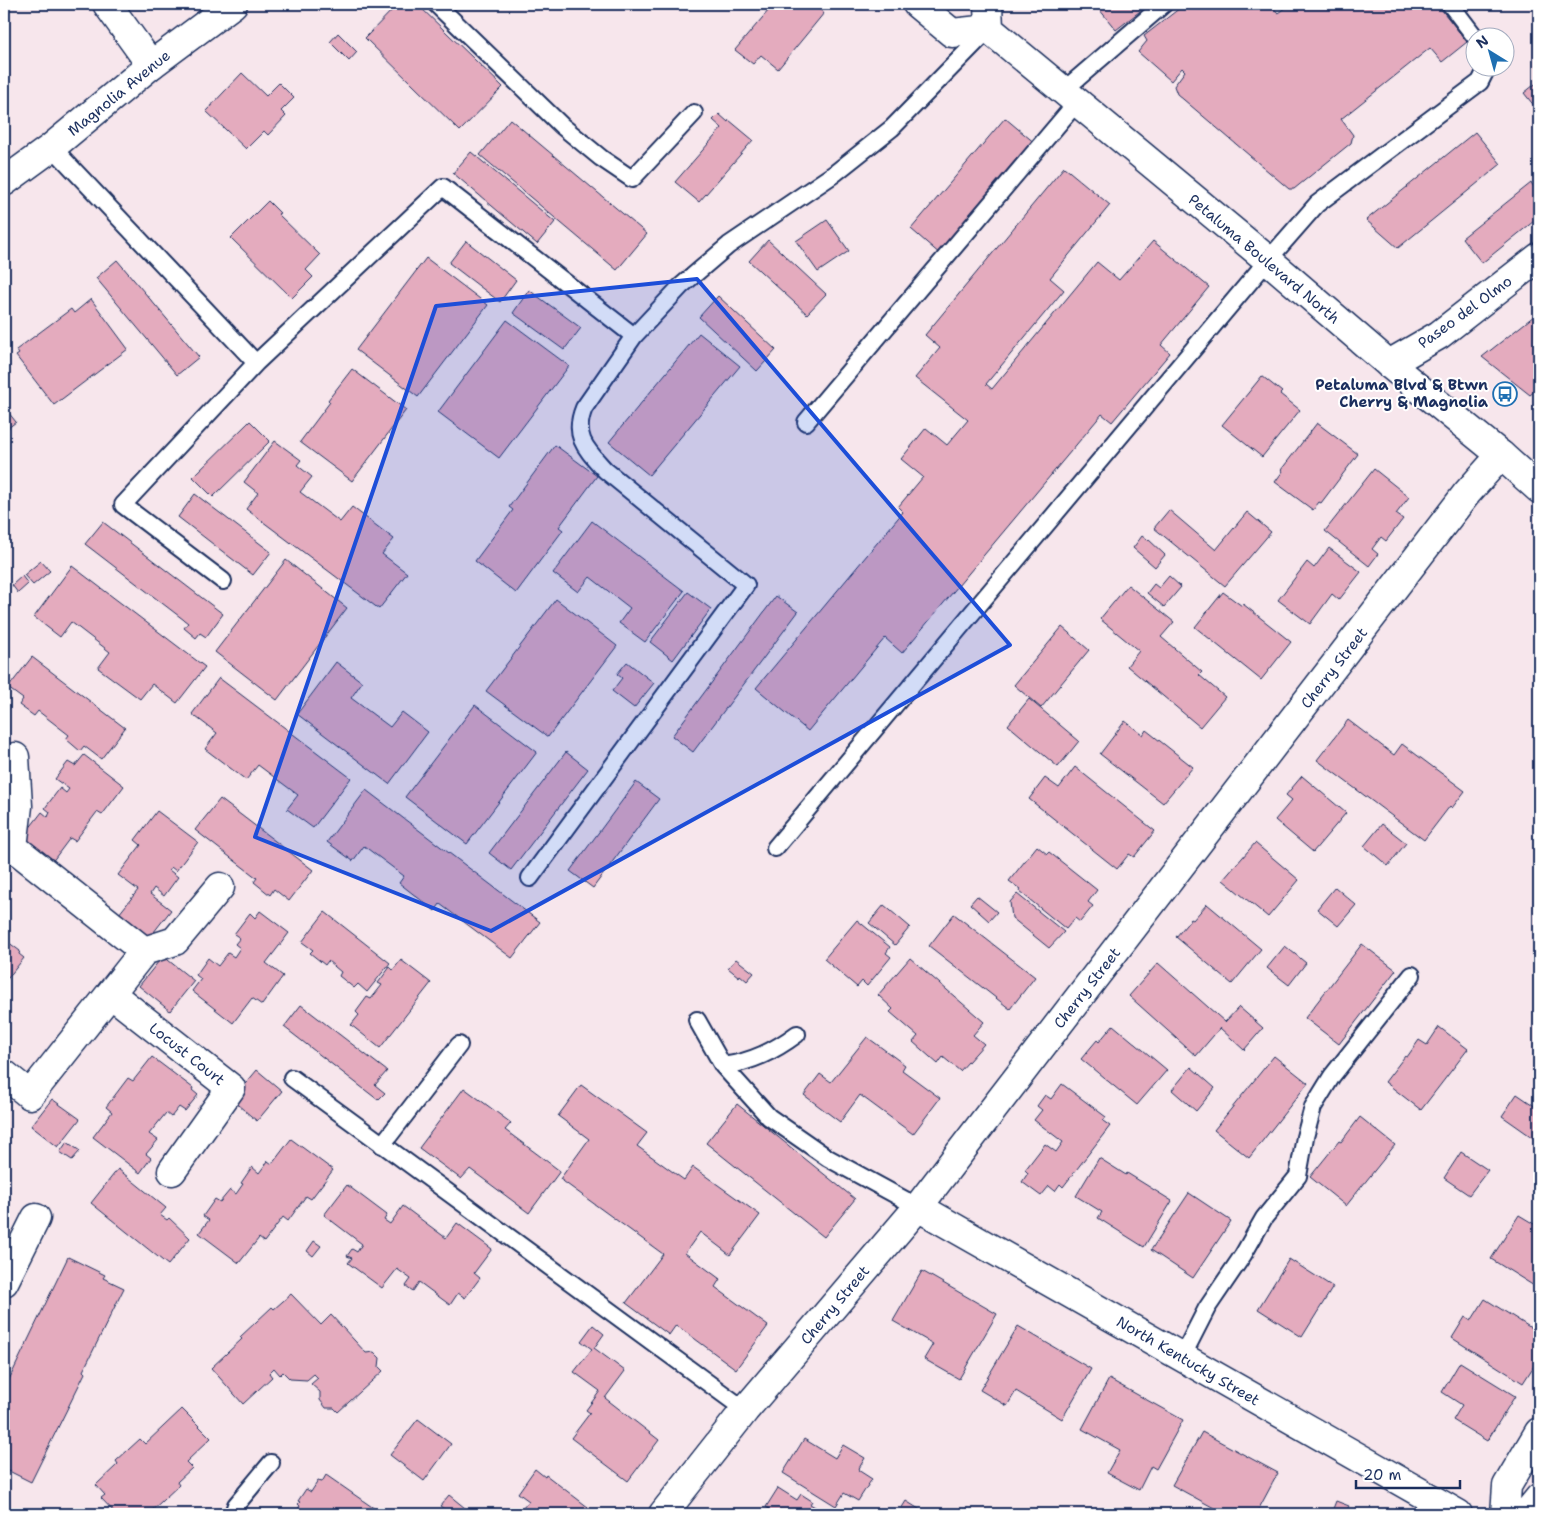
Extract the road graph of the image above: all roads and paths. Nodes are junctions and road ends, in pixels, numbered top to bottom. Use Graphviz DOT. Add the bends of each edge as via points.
graph roads {
  1 [pos="107,4"];
  2 [pos="233,4"];
  3 [pos="436,4"];
  4 [pos="917,4"];
  5 [pos="1164,4"];
  6 [pos="1450,4"];
  7 [pos="989,16"];
  8 [pos="1468,28"];
  9 [pos="151,66"];
  10 [pos="1482,78"];
  11 [pos="1070,96"];
  12 [pos="694,113"];
  13 [pos="52,147"];
  14 [pos="4,182"];
  15 [pos="1539,257"];
  16 [pos="1268,260"];
  17 [pos="634,336"];
  18 [pos="256,363"];
  19 [pos="1389,364"];
  20 [pos="806,422"];
  21 [pos="1501,455"];
  22 [pos="1539,489"];
  23 [pos="223,581"];
  24 [pos="15,757"];
  25 [pos="775,848"];
  26 [pos="8,853"];
  27 [pos="530,878"];
  28 [pos="220,887"];
  29 [pos="144,951"];
  30 [pos="1412,975"];
  31 [pos="111,994"];
  32 [pos="697,1020"];
  33 [pos="797,1034"];
  34 [pos="459,1044"];
  35 [pos="723,1066"];
  36 [pos="4,1074"];
  37 [pos="292,1078"];
  38 [pos="382,1145"];
  39 [pos="172,1171"];
  40 [pos="918,1207"];
  41 [pos="36,1218"];
  42 [pos="4,1282"];
  43 [pos="1182,1357"];
  44 [pos="745,1410"];
  45 [pos="1539,1432"];
  46 [pos="271,1463"];
  47 [pos="1539,1498"];
  48 [pos="233,1514"];
  49 [pos="663,1514"];
  50 [pos="1458,1514"];
  51 [pos="1504,1514"];
  52 [pos="1526,1514"];
  1 -- 9 [label="street"];
  2 -- 9 [label="street, Magnolia Avenue"];
  3 -- 12 [label="lane" via="562,126 632,180"];
  4 -- 7 [label="street" via="952,33"];
  5 -- 11 [label="lane"];
  6 -- 8 [label="lane"];
  7 -- 11 [label="street, Petaluma Boulevard North"];
  7 -- 17 [label="lane" via="892,128 834,174 729,245 681,286"];
  9 -- 13 [label="street, Magnolia Avenue"];
  10 -- 16 [label="lane" via="1317,204"];
  11 -- 16 [label="street, Petaluma Boulevard North"];
  11 -- 20 [label="lane"];
  13 -- 14 [label="street, Magnolia Avenue"];
  13 -- 18 [label="lane"];
  15 -- 19 [label="street, Paseo del Olmo" via="1439,335"];
  16 -- 19 [label="street, Petaluma Boulevard North"];
  16 -- 25 [label="lane"];
  17 -- 18 [label="lane" via="443,187"];
  17 -- 27 [label="lane" via="584,408 578,422 586,449 605,470 746,585"];
  18 -- 23 [label="lane" via="123,505"];
  19 -- 21 [label="street, Petaluma Boulevard North"];
  21 -- 22 [label="street, Petaluma Boulevard North"];
  21 -- 40 [label="street, Cherry Street" via="1467,493"];
  24 -- 26 [label="street" via="18,806"];
  26 -- 29 [label="street"];
  28 -- 29 [label="street" via="175,941"];
  29 -- 31 [label="street"];
  30 -- 43 [label="lane" via="1332,1076 1313,1107 1298,1176 1264,1218 1207,1308"];
  31 -- 36 [label="street" via="30,1095"];
  31 -- 39 [label="street, Locust Court" via="231,1088"];
  32 -- 35 [label="lane"];
  33 -- 35 [label="lane" via="743,1063"];
  34 -- 38 [label="lane"];
  35 -- 40 [label="lane" via="769,1117 828,1158"];
  37 -- 38 [label="lane"];
  38 -- 44 [label="lane"];
  40 -- 43 [label="street, North Kentucky Street"];
  40 -- 44 [label="street, Cherry Street"];
  41 -- 42 [label="street"];
  43 -- 50 [label="street, North Kentucky Street"];
  44 -- 49 [label="street, Cherry Street"];
  45 -- 51 [label="street" via="1507,1486"];
  46 -- 48 [label="lane" via="236,1505"];
  47 -- 52 [label="street"];
}
